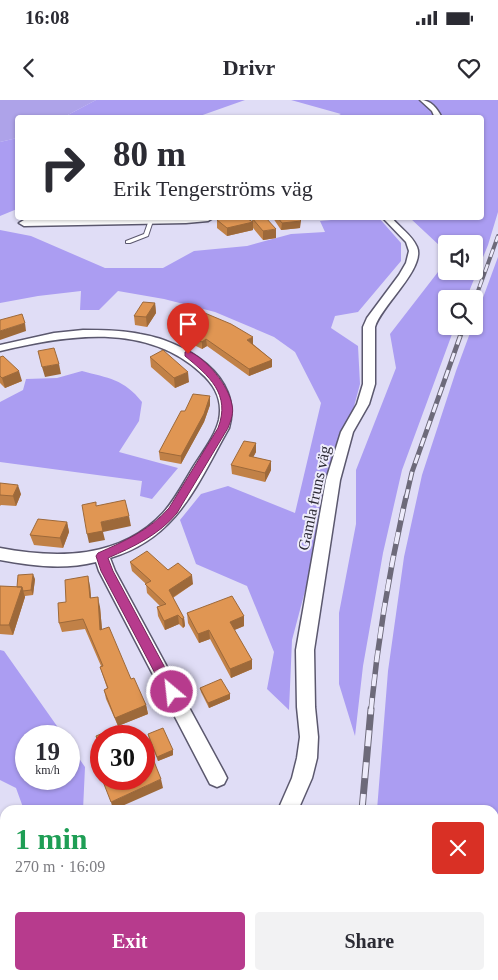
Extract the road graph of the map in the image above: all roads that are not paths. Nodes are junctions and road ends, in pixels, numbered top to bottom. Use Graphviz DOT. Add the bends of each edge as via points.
graph roads {
  1 [pos="423,100"];
  2 [pos="438,115"];
  3 [pos="170,220"];
  4 [pos="390,220"];
  5 [pos="151,221"];
  6 [pos="24,223"];
  7 [pos="128,242"];
  8 [pos="0,348"];
  9 [pos="0,554"];
  10 [pos="102,556"];
  11 [pos="218,778"];
  12 [pos="290,805"];
  1 -- 2 [label="street"];
  3 -- 5 [label="street"];
  4 -- 12 [label="street, Gamla fruns väg" via="406,236 414,251 404,276 372,318 369,327 369,384 363,404 347,432 333,480 305,650 309,737 302,778"];
  5 -- 6 [label="street"];
  5 -- 7 [label="lane" via="146,235"];
  8 -- 10 [label="street" via="71,334 107,333 139,337 188,354 208,371 223,391 228,406 223,428 173,511 152,530"];
  9 -- 10 [label="street" via="46,562"];
  10 -- 11 [label="street"];
}
